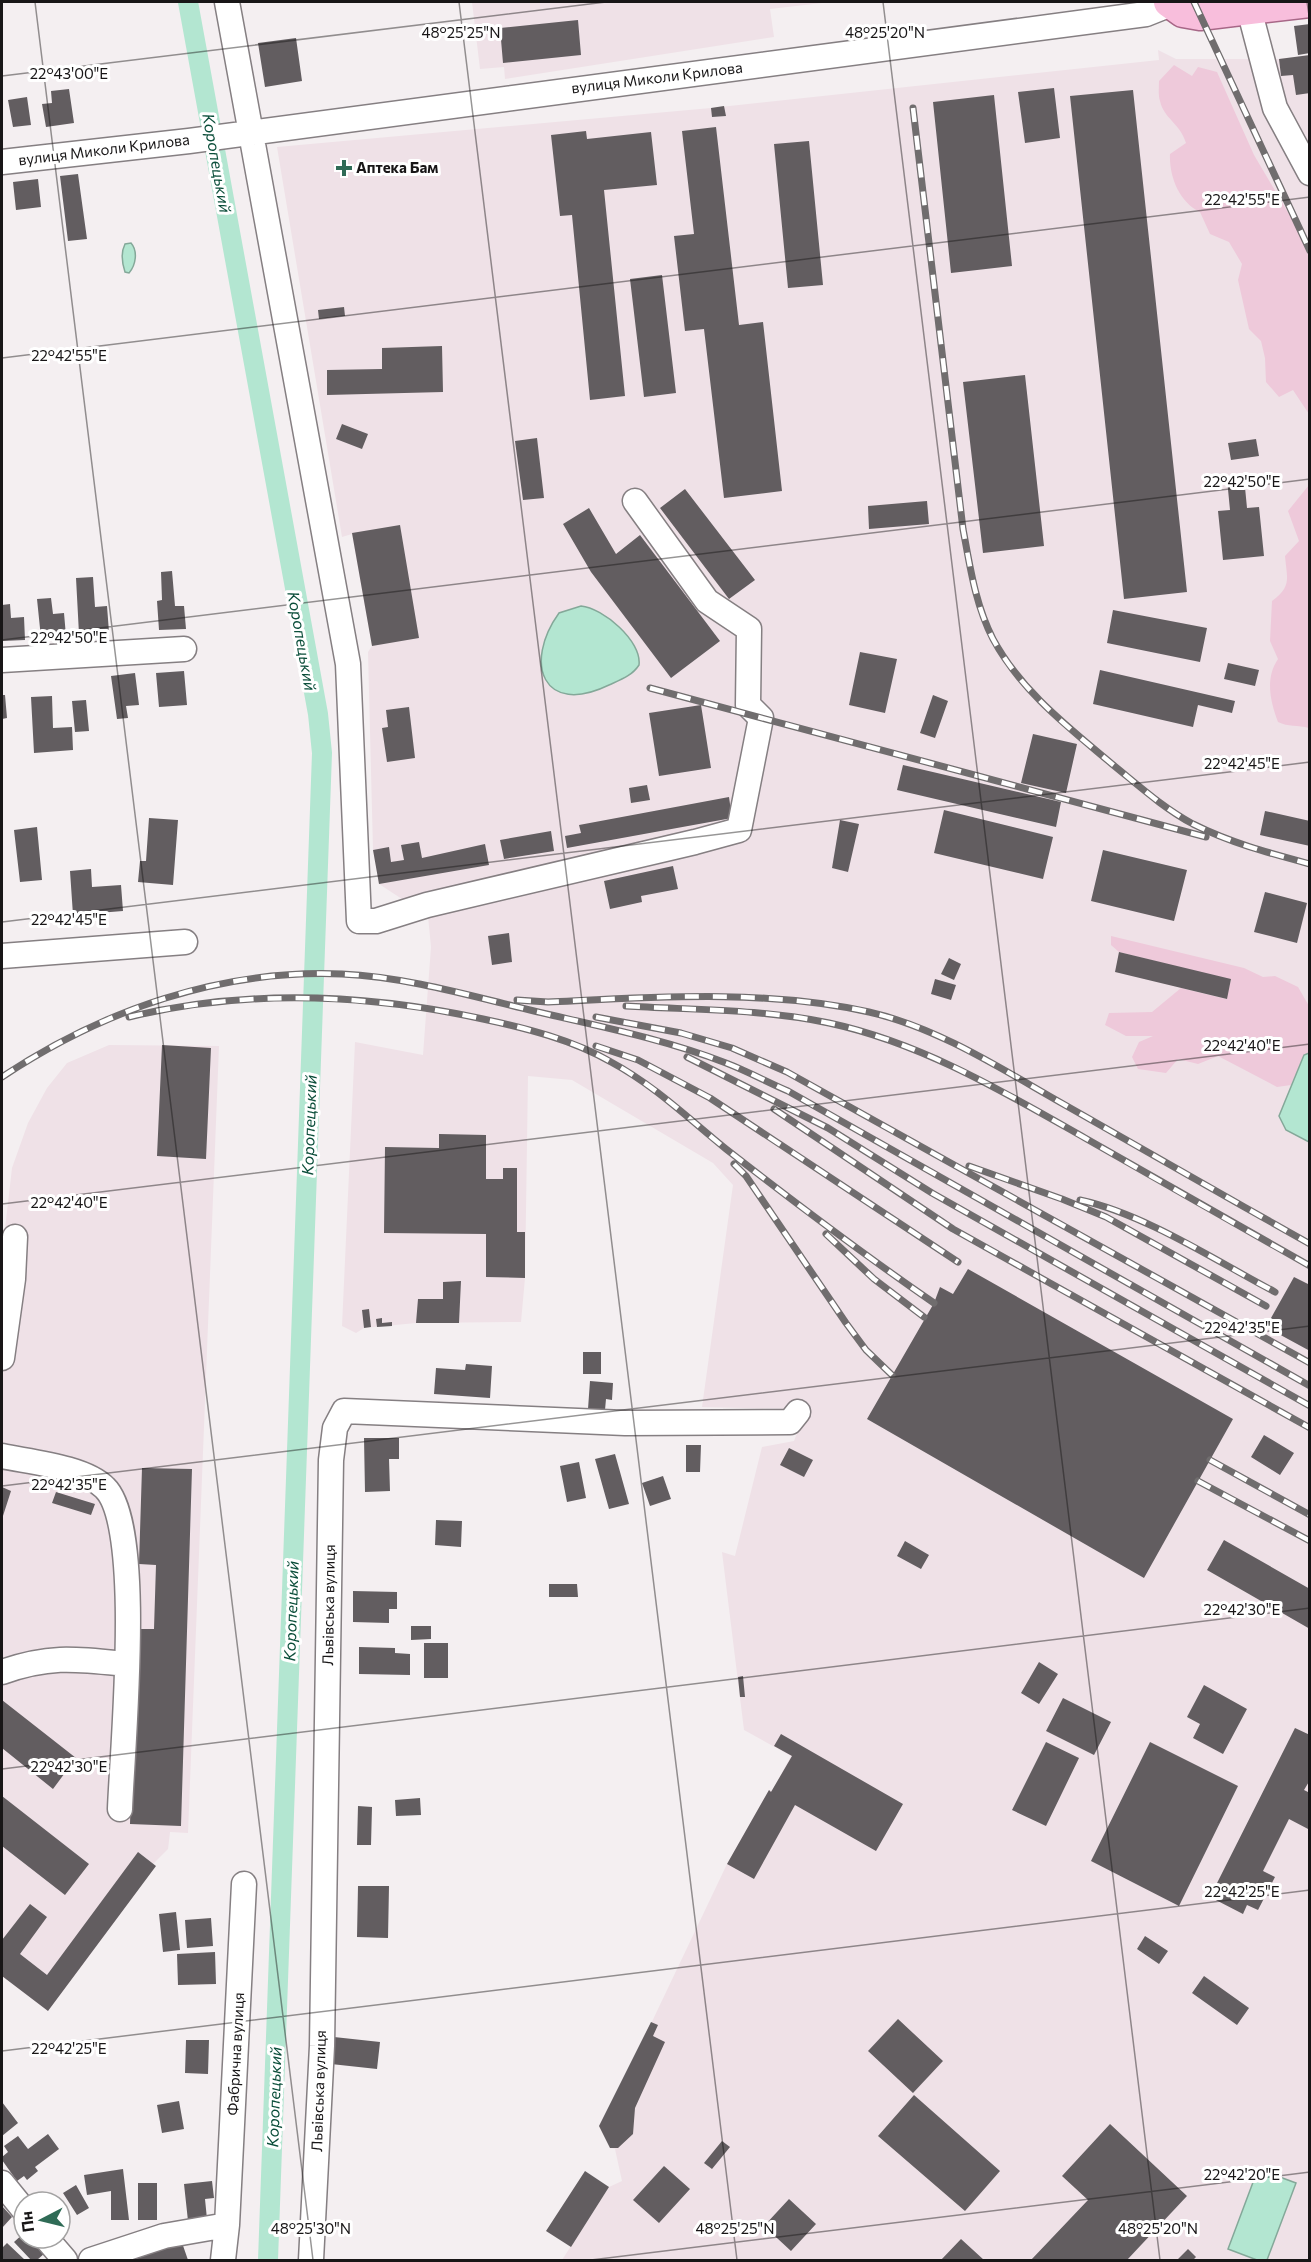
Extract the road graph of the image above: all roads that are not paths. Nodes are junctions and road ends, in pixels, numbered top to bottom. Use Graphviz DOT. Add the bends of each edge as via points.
graph roads {
  1 [pos="228,2"];
  2 [pos="1310,2"];
  3 [pos="1170,3"];
  4 [pos="1249,9"];
  5 [pos="242,133"];
  6 [pos="2,162"];
  7 [pos="1310,173"];
  8 [pos="635,501"];
  9 [pos="184,649"];
  10 [pos="2,660"];
  11 [pos="185,942"];
  12 [pos="2,956"];
  13 [pos="15,1237"];
  14 [pos="2,1358"];
  15 [pos="798,1412"];
  16 [pos="2,1456"];
  17 [pos="126,1664"];
  18 [pos="2,1672"];
  19 [pos="120,1809"];
  20 [pos="244,1884"];
  21 [pos="2,2183"];
  22 [pos="12,2195"];
  23 [pos="227,2225"];
  24 [pos="91,2260"];
  25 [pos="223,2260"];
  26 [pos="311,2260"];
  1 -- 5 [label="street"];
  2 -- 4 [label="main road, вулиця Миколи Крилова"];
  3 -- 4 [label="main road, вулиця Миколи Крилова" via="1183,12 1200,15"];
  3 -- 5 [label="street, вулиця Миколи Крилова" via="1146,14"];
  4 -- 7 [label="street" via="1275,108"];
  5 -- 6 [label="street, вулиця Миколи Крилова"];
  5 -- 8 [label="street" via="348,664 359,921 376,921 427,905 739,830 761,718 748,705 749,629 707,601"];
  9 -- 10 [label="street"];
  11 -- 12 [label="street"];
  13 -- 14 [label="street"];
  15 -- 26 [label="street, Львівська вулиця" via="790,1422 765,1424 625,1423 344,1411 335,1428 331,1460 322,2046"];
  16 -- 17 [label="street" via="87,1476 106,1488 124,1541 128,1585"];
  17 -- 18 [label="street" via="69,1658 33,1661"];
  17 -- 19 [label="street"];
  20 -- 23 [label="street, Фабрична вулиця"];
  21 -- 22 [label="street"];
  23 -- 24 [label="street" via="164,2236"];
  23 -- 25 [label="street, Фабрична вулиця"];
}
